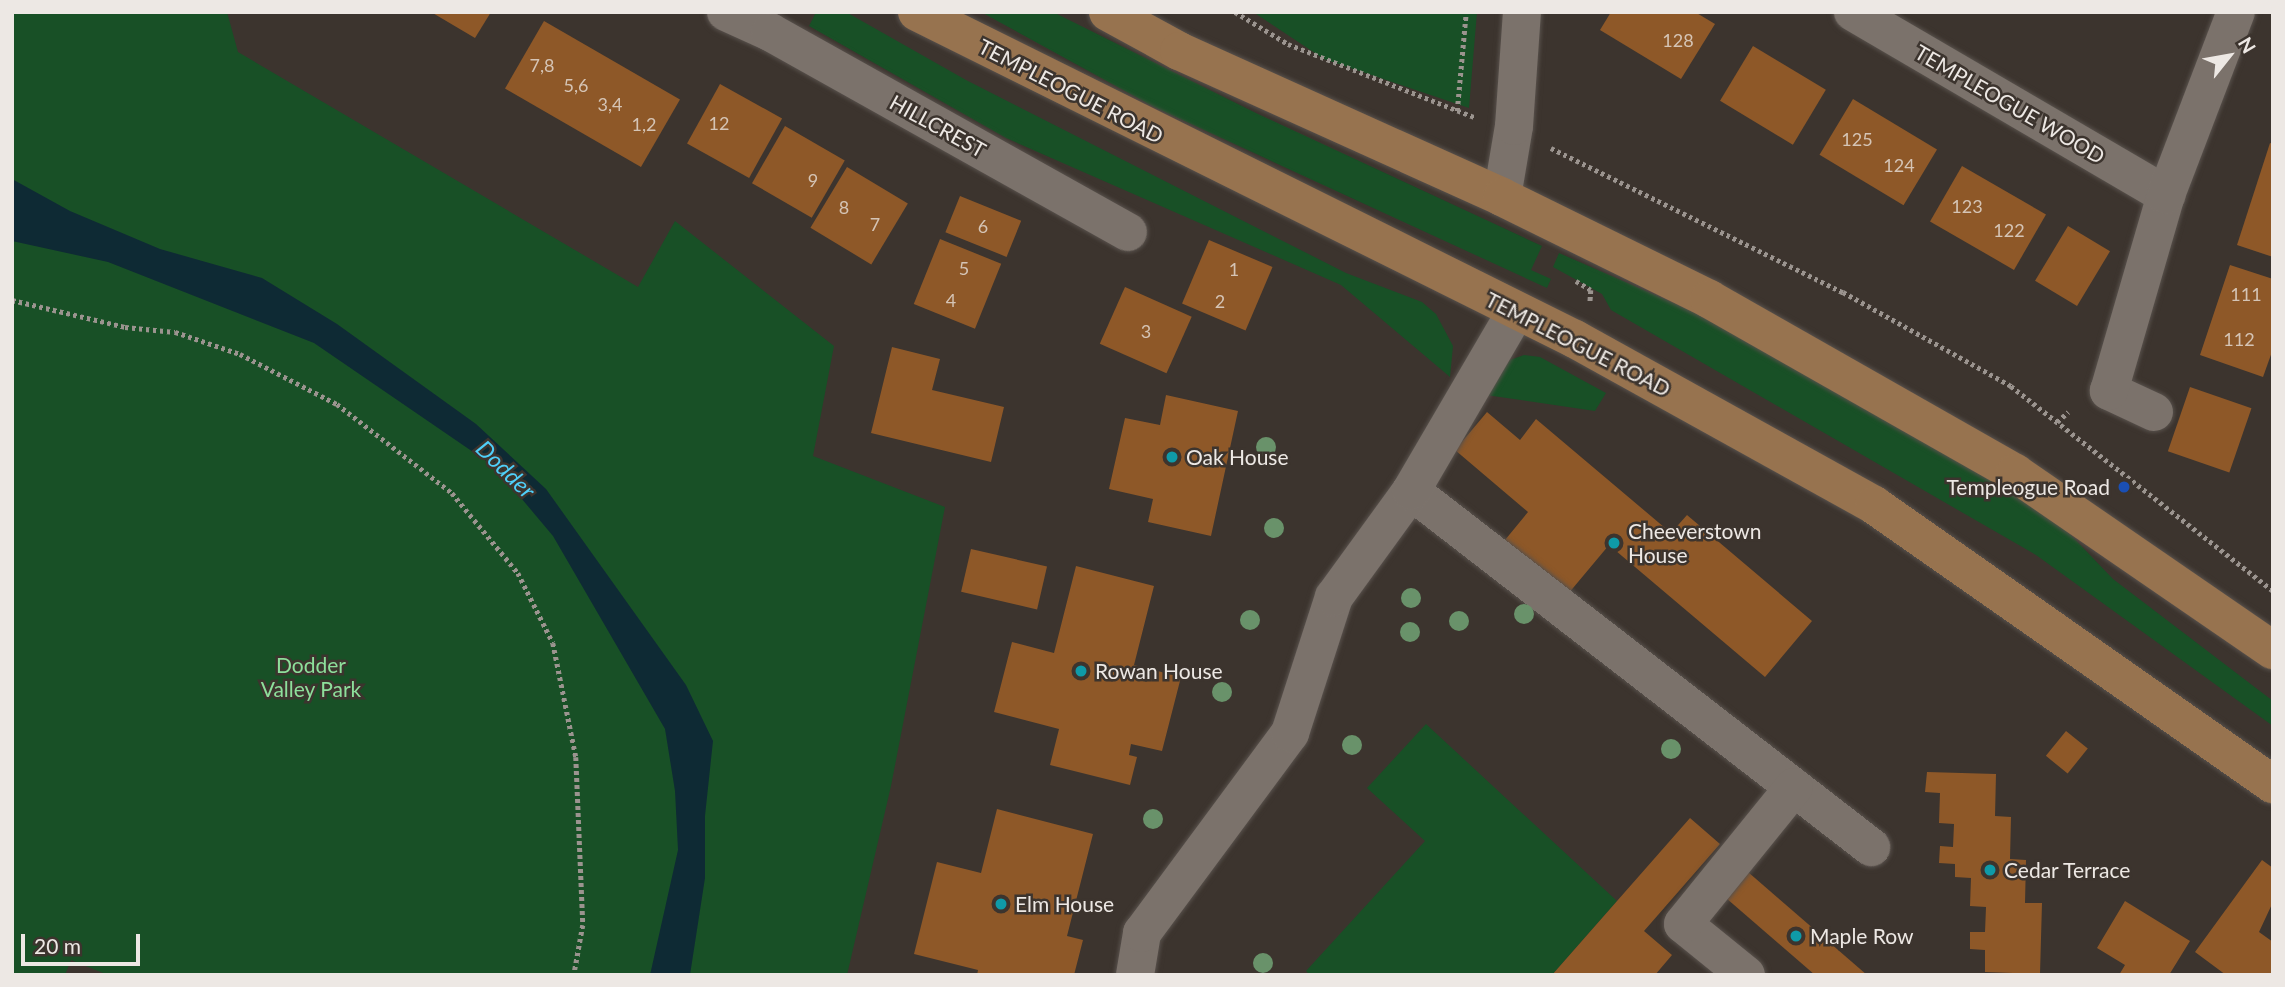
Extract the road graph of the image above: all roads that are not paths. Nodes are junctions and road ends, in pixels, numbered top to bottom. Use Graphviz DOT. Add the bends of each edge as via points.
graph roads {
  1 [pos="726,12"];
  2 [pos="917,12"];
  3 [pos="1108,12"];
  4 [pos="1522,12"];
  5 [pos="1853,12"];
  6 [pos="2236,12"];
  7 [pos="778,22"];
  8 [pos="2166,195"];
  9 [pos="1502,197"];
  10 [pos="1128,232"];
  11 [pos="1516,312"];
  12 [pos="2154,412"];
  13 [pos="1411,491"];
  14 [pos="2273,650"];
  15 [pos="2273,784"];
  16 [pos="1794,787"];
  17 [pos="1871,847"];
  18 [pos="1135,975"];
  19 [pos="1746,975"];
  1 -- 7 [label="street, HILLCREST"];
  2 -- 11 [label="main road, TEMPLEOGUE ROAD"];
  3 -- 9 [label="main road" via="1178,51"];
  4 -- 9 [label="street"];
  5 -- 8 [label="street, TEMPLEOGUE WOOD"];
  6 -- 8 [label="street"];
  7 -- 10 [label="street, HILLCREST"];
  8 -- 12 [label="street" via="2109,391"];
  9 -- 14 [label="main road" via="1709,299 1912,410 2015,473"];
  11 -- 13 [label="street"];
  11 -- 15 [label="main road, TEMPLEOGUE ROAD" via="1575,339 1874,505"];
  13 -- 16 [label="street"];
  13 -- 18 [label="street" via="1334,597 1290,733 1142,933"];
  16 -- 17 [label="street"];
  16 -- 19 [label="street" via="1683,924"];
}
